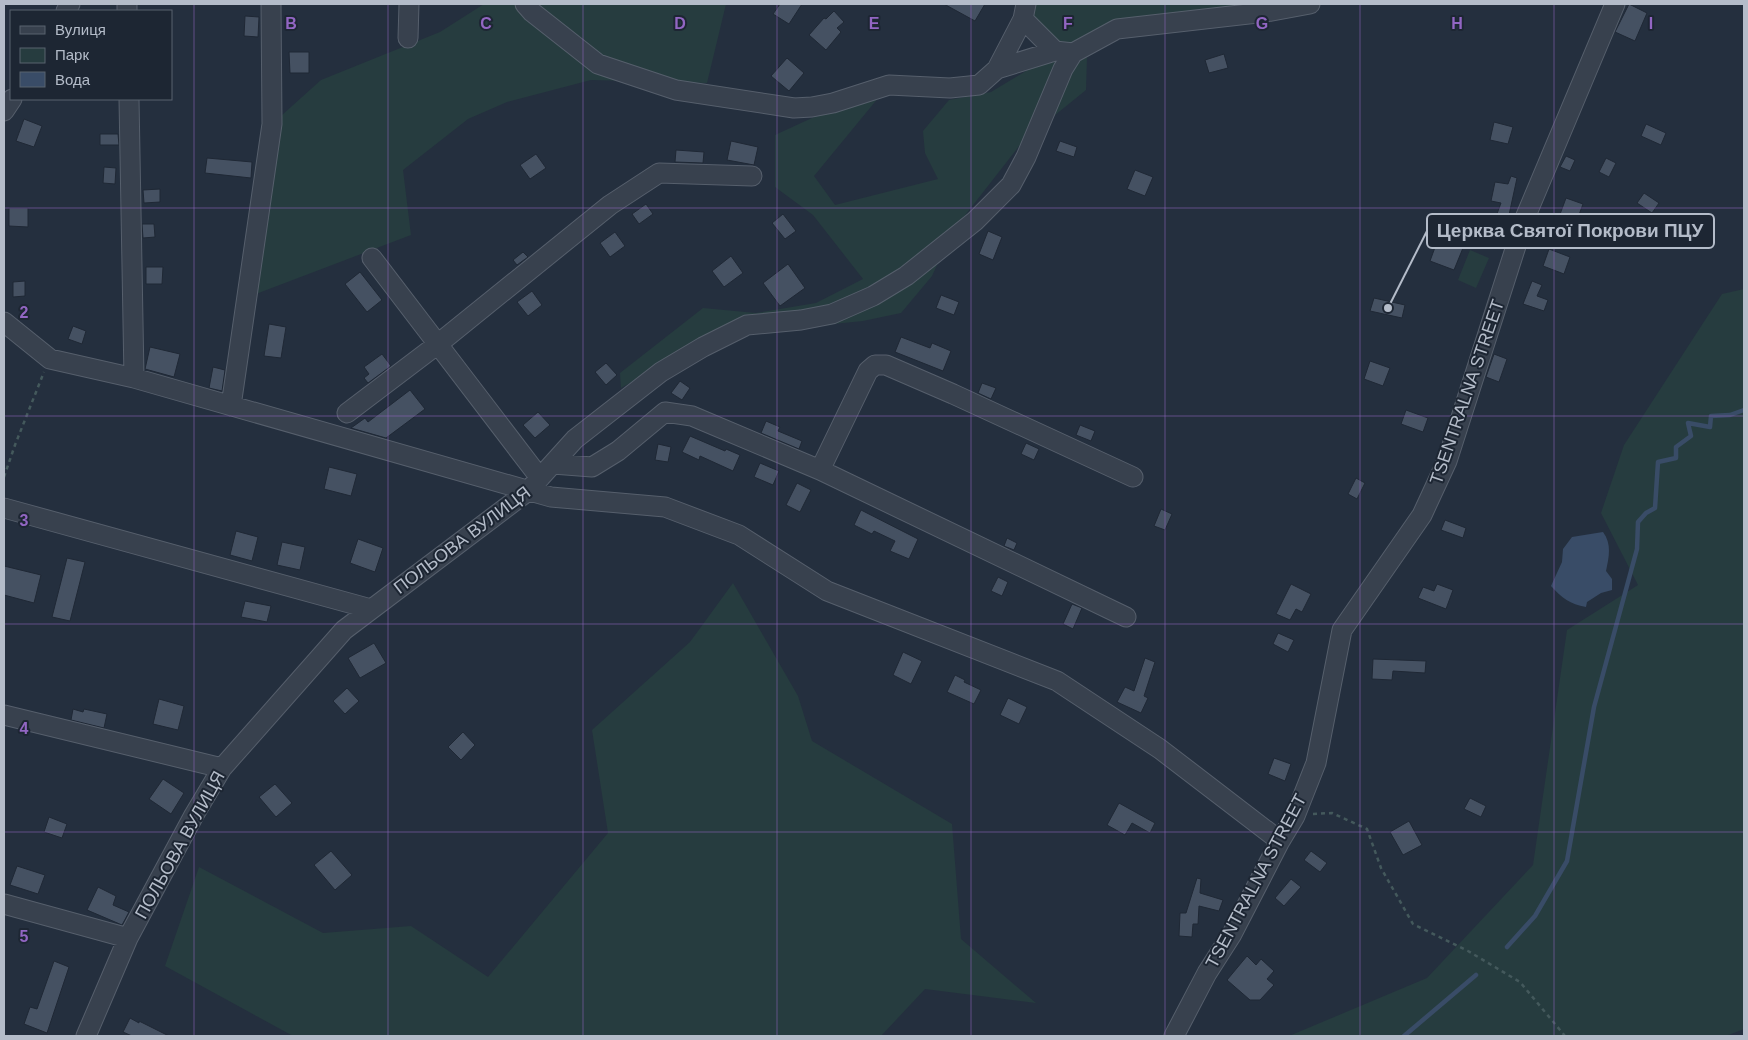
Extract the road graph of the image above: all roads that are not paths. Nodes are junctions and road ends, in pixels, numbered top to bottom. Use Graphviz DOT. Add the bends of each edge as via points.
graph roads {
  1 [pos="271,4"];
  2 [pos="409,4"];
  3 [pos="525,4"];
  4 [pos="1310,4"];
  5 [pos="1615,4"];
  6 [pos="1024,11"];
  7 [pos="408,38"];
  8 [pos="1064,52"];
  9 [pos="997,69"];
  10 [pos="11,100"];
  11 [pos="129,100"];
  12 [pos="4,112"];
  13 [pos="752,176"];
  14 [pos="372,258"];
  15 [pos="4,322"];
  16 [pos="438,344"];
  17 [pos="134,378"];
  18 [pos="231,406"];
  19 [pos="347,413"];
  20 [pos="553,464"];
  21 [pos="820,470"];
  22 [pos="1133,477"];
  23 [pos="534,485"];
  24 [pos="4,508"];
  25 [pos="371,609"];
  26 [pos="1126,617"];
  27 [pos="4,715"];
  28 [pos="222,768"];
  29 [pos="1280,841"];
  30 [pos="4,904"];
  31 [pos="128,938"];
  32 [pos="86,1036"];
  33 [pos="1174,1036"];
  1 -- 18 [label="street" via="272,124"];
  2 -- 7 [label="street"];
  3 -- 9 [label="street" via="598,64 676,90 794,108 833,103 889,85 950,88 979,85"];
  4 -- 8 [label="street" via="1117,29"];
  5 -- 29 [label="street, TSENTRALNA STREET" via="1525,218 1447,462 1422,515 1342,630 1316,764 1295,816"];
  6 -- 8 [label="street"];
  6 -- 9 [label="street"];
  8 -- 9 [label="street"];
  8 -- 20 [label="street, ПОЛЬОВА ВУЛИЦЯ" via="1063,69 1026,157 1011,185 975,221 906,276 873,296 832,314 747,325 703,347 661,372 575,439"];
  10 -- 12 [label="street"];
  11 -- 17 [label="street"];
  13 -- 16 [label="street" via="659,173 610,205"];
  14 -- 16 [label="street"];
  15 -- 17 [label="street" via="50,359"];
  16 -- 19 [label="street"];
  16 -- 23 [label="street"];
  17 -- 18 [label="street"];
  18 -- 23 [label="street"];
  20 -- 21 [label="street" via="592,467 618,451 665,412 692,416"];
  20 -- 23 [label="street, ПОЛЬОВА ВУЛИЦЯ"];
  21 -- 22 [label="street" via="868,371 875,365 886,365"];
  21 -- 26 [label="street"];
  23 -- 25 [label="street, ПОЛЬОВА ВУЛИЦЯ"];
  23 -- 29 [label="street" via="551,498 665,507 739,535 827,592 1057,681 1160,749"];
  24 -- 25 [label="street"];
  25 -- 28 [label="street, ПОЛЬОВА ВУЛИЦЯ" via="344,630"];
  27 -- 28 [label="street"];
  28 -- 31 [label="street, ПОЛЬОВА ВУЛИЦЯ"];
  29 -- 33 [label="street, TSENTRALNA STREET"];
  30 -- 31 [label="street"];
  31 -- 32 [label="street, ПОЛЬОВА ВУЛИЦЯ"];
}
